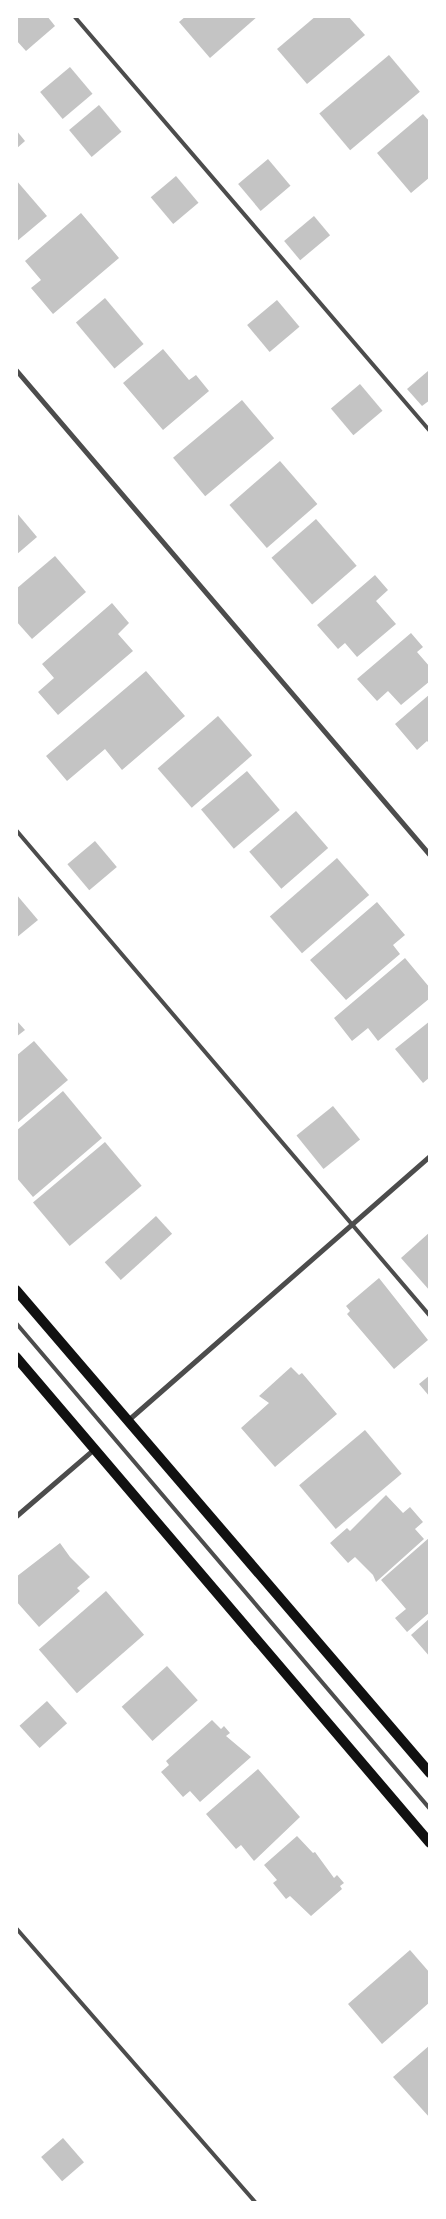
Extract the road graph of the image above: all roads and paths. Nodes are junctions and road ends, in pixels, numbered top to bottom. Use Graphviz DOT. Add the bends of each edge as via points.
graph roads {
  1 [pos="74,16"];
  2 [pos="16,370"];
  3 [pos="430,431"];
  4 [pos="16,830"];
  5 [pos="430,854"];
  6 [pos="430,1156"];
  7 [pos="351,1225"];
  8 [pos="16,1290"];
  9 [pos="430,1316"];
  10 [pos="16,1323"];
  11 [pos="16,1357"];
  12 [pos="128,1420"];
  13 [pos="94,1449"];
  14 [pos="16,1516"];
  15 [pos="430,1773"];
  16 [pos="430,1809"];
  17 [pos="430,1844"];
  18 [pos="16,1928"];
  19 [pos="256,2203"];
  1 -- 3 [label="lane"];
  2 -- 5 [label="street"];
  4 -- 7 [label="lane"];
  6 -- 7 [label="street"];
  7 -- 9 [label="lane"];
  7 -- 12 [label="street"];
  8 -- 12 [label="main road"];
  10 -- 16 [label="lane"];
  11 -- 13 [label="main road"];
  12 -- 15 [label="main road"];
  13 -- 14 [label="street"];
  13 -- 17 [label="main road"];
  18 -- 19 [label="lane"];
}
